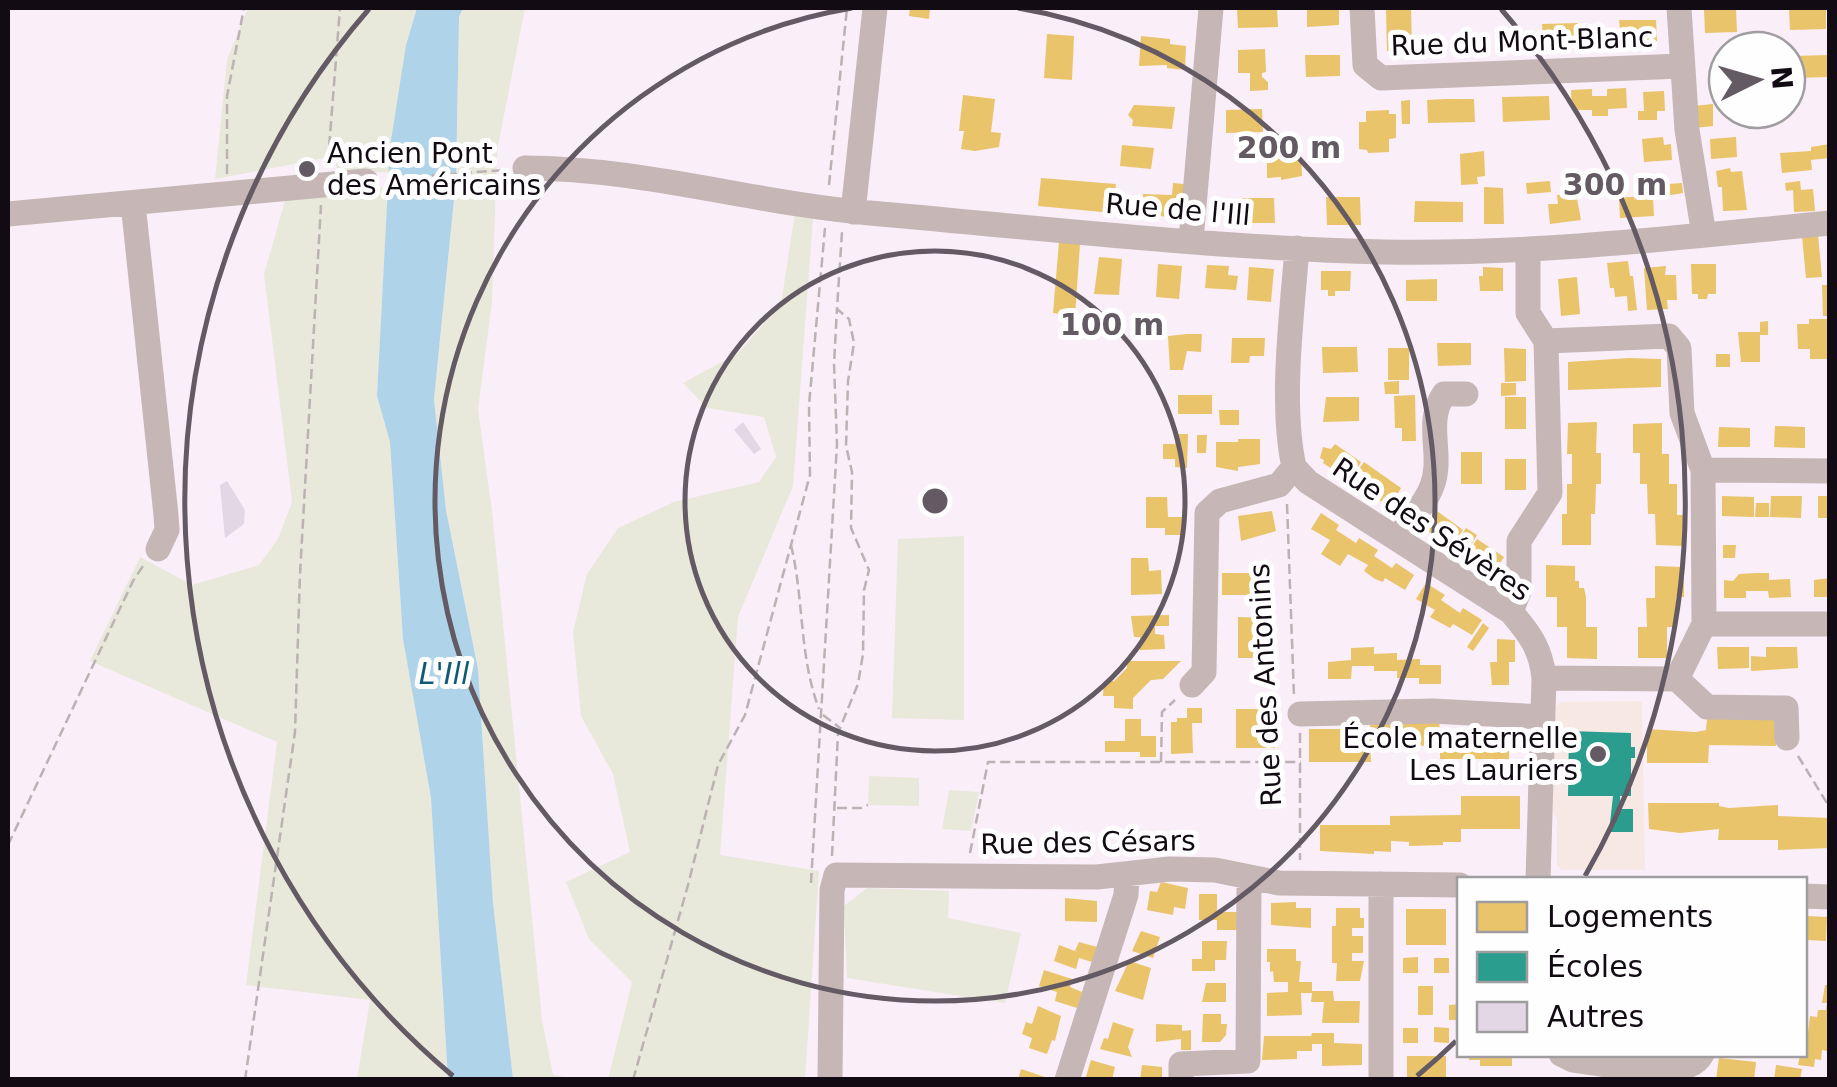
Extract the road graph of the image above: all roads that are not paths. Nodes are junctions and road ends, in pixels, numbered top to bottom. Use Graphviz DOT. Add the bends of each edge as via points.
graph roads {
  1 [pos="875,8"];
  2 [pos="1211,8"];
  3 [pos="1362,8"];
  4 [pos="1679,8"];
  5 [pos="1682,66"];
  6 [pos="524,168"];
  7 [pos="366,181"];
  8 [pos="133,203"];
  9 [pos="841,210"];
  10 [pos="8,214"];
  11 [pos="1830,223"];
  12 [pos="1704,235"];
  13 [pos="1191,241"];
  14 [pos="1297,248"];
  15 [pos="1528,251"];
  16 [pos="1546,341"];
  17 [pos="1466,394"];
  18 [pos="1703,470"];
  19 [pos="1830,471"];
  20 [pos="1287,476"];
  21 [pos="1398,540"];
  22 [pos="158,549"];
  23 [pos="1511,612"];
  24 [pos="1704,624"];
  25 [pos="1830,624"];
  26 [pos="1544,678"];
  27 [pos="1677,680"];
  28 [pos="1192,685"];
  29 [pos="1300,714"];
  30 [pos="1543,717"];
  31 [pos="1787,738"];
  32 [pos="1127,875"];
  33 [pos="1538,877"];
  34 [pos="1248,878"];
  35 [pos="1381,884"];
  36 [pos="1457,886"];
  37 [pos="1567,1057"];
  38 [pos="1699,1057"];
  39 [pos="830,1080"];
  40 [pos="1067,1080"];
  41 [pos="1181,1080"];
  42 [pos="1381,1080"];
  1 -- 9 [label="street"];
  2 -- 13 [label="street"];
  3 -- 5 [label="street, Rue du Mont-Blanc" via="1364,65 1380,78"];
  4 -- 5 [label="street"];
  5 -- 12 [label="street"];
  6 -- 9 [label="street, Rue de l'Ill" via="582,168"];
  7 -- 8 [label="street"];
  8 -- 10 [label="street"];
  8 -- 22 [label="street" via="168,530"];
  9 -- 13 [label="street, Rue de l'Ill"];
  11 -- 12 [label="street, Rue de l'Ill"];
  12 -- 15 [label="street, Rue de l'Ill"];
  13 -- 14 [label="street, Rue de l'Ill"];
  14 -- 15 [label="street, Rue de l'Ill"];
  14 -- 20 [label="street"];
  15 -- 16 [label="street" via="1528,313"];
  16 -- 18 [label="street" via="1669,336 1678,348 1682,412"];
  16 -- 23 [label="street" via="1550,493 1519,541 1519,591"];
  17 -- 21 [label="street" via="1444,394 1434,408 1432,487"];
  18 -- 19 [label="street"];
  18 -- 24 [label="street"];
  20 -- 21 [label="street, Rue des Sévères" via="1308,482"];
  20 -- 28 [label="street" via="1220,501 1207,513 1204,672"];
  21 -- 23 [label="street, Rue des Sévères"];
  23 -- 26 [label="street, Rue des Sévères" via="1533,638"];
  24 -- 25 [label="street"];
  24 -- 27 [label="street"];
  26 -- 27 [label="street"];
  26 -- 30 [label="street, Rue des Sévères"];
  27 -- 31 [label="street" via="1708,706 1786,708"];
  29 -- 30 [label="street"];
  30 -- 33 [label="street, Rue des Sévères"];
  32 -- 34 [label="street, Rue des Césars" via="1215,870"];
  32 -- 39 [label="street, Rue des Césars" via="836,875"];
  32 -- 40 [label="street"];
  34 -- 35 [label="street, Rue des Césars"];
  34 -- 41 [label="street" via="1248,1061 1181,1064"];
  35 -- 36 [label="street, Rue des Césars"];
  35 -- 42 [label="street"];
  37 -- 38 [label="street" via="1672,1072 1689,1069"];
}
